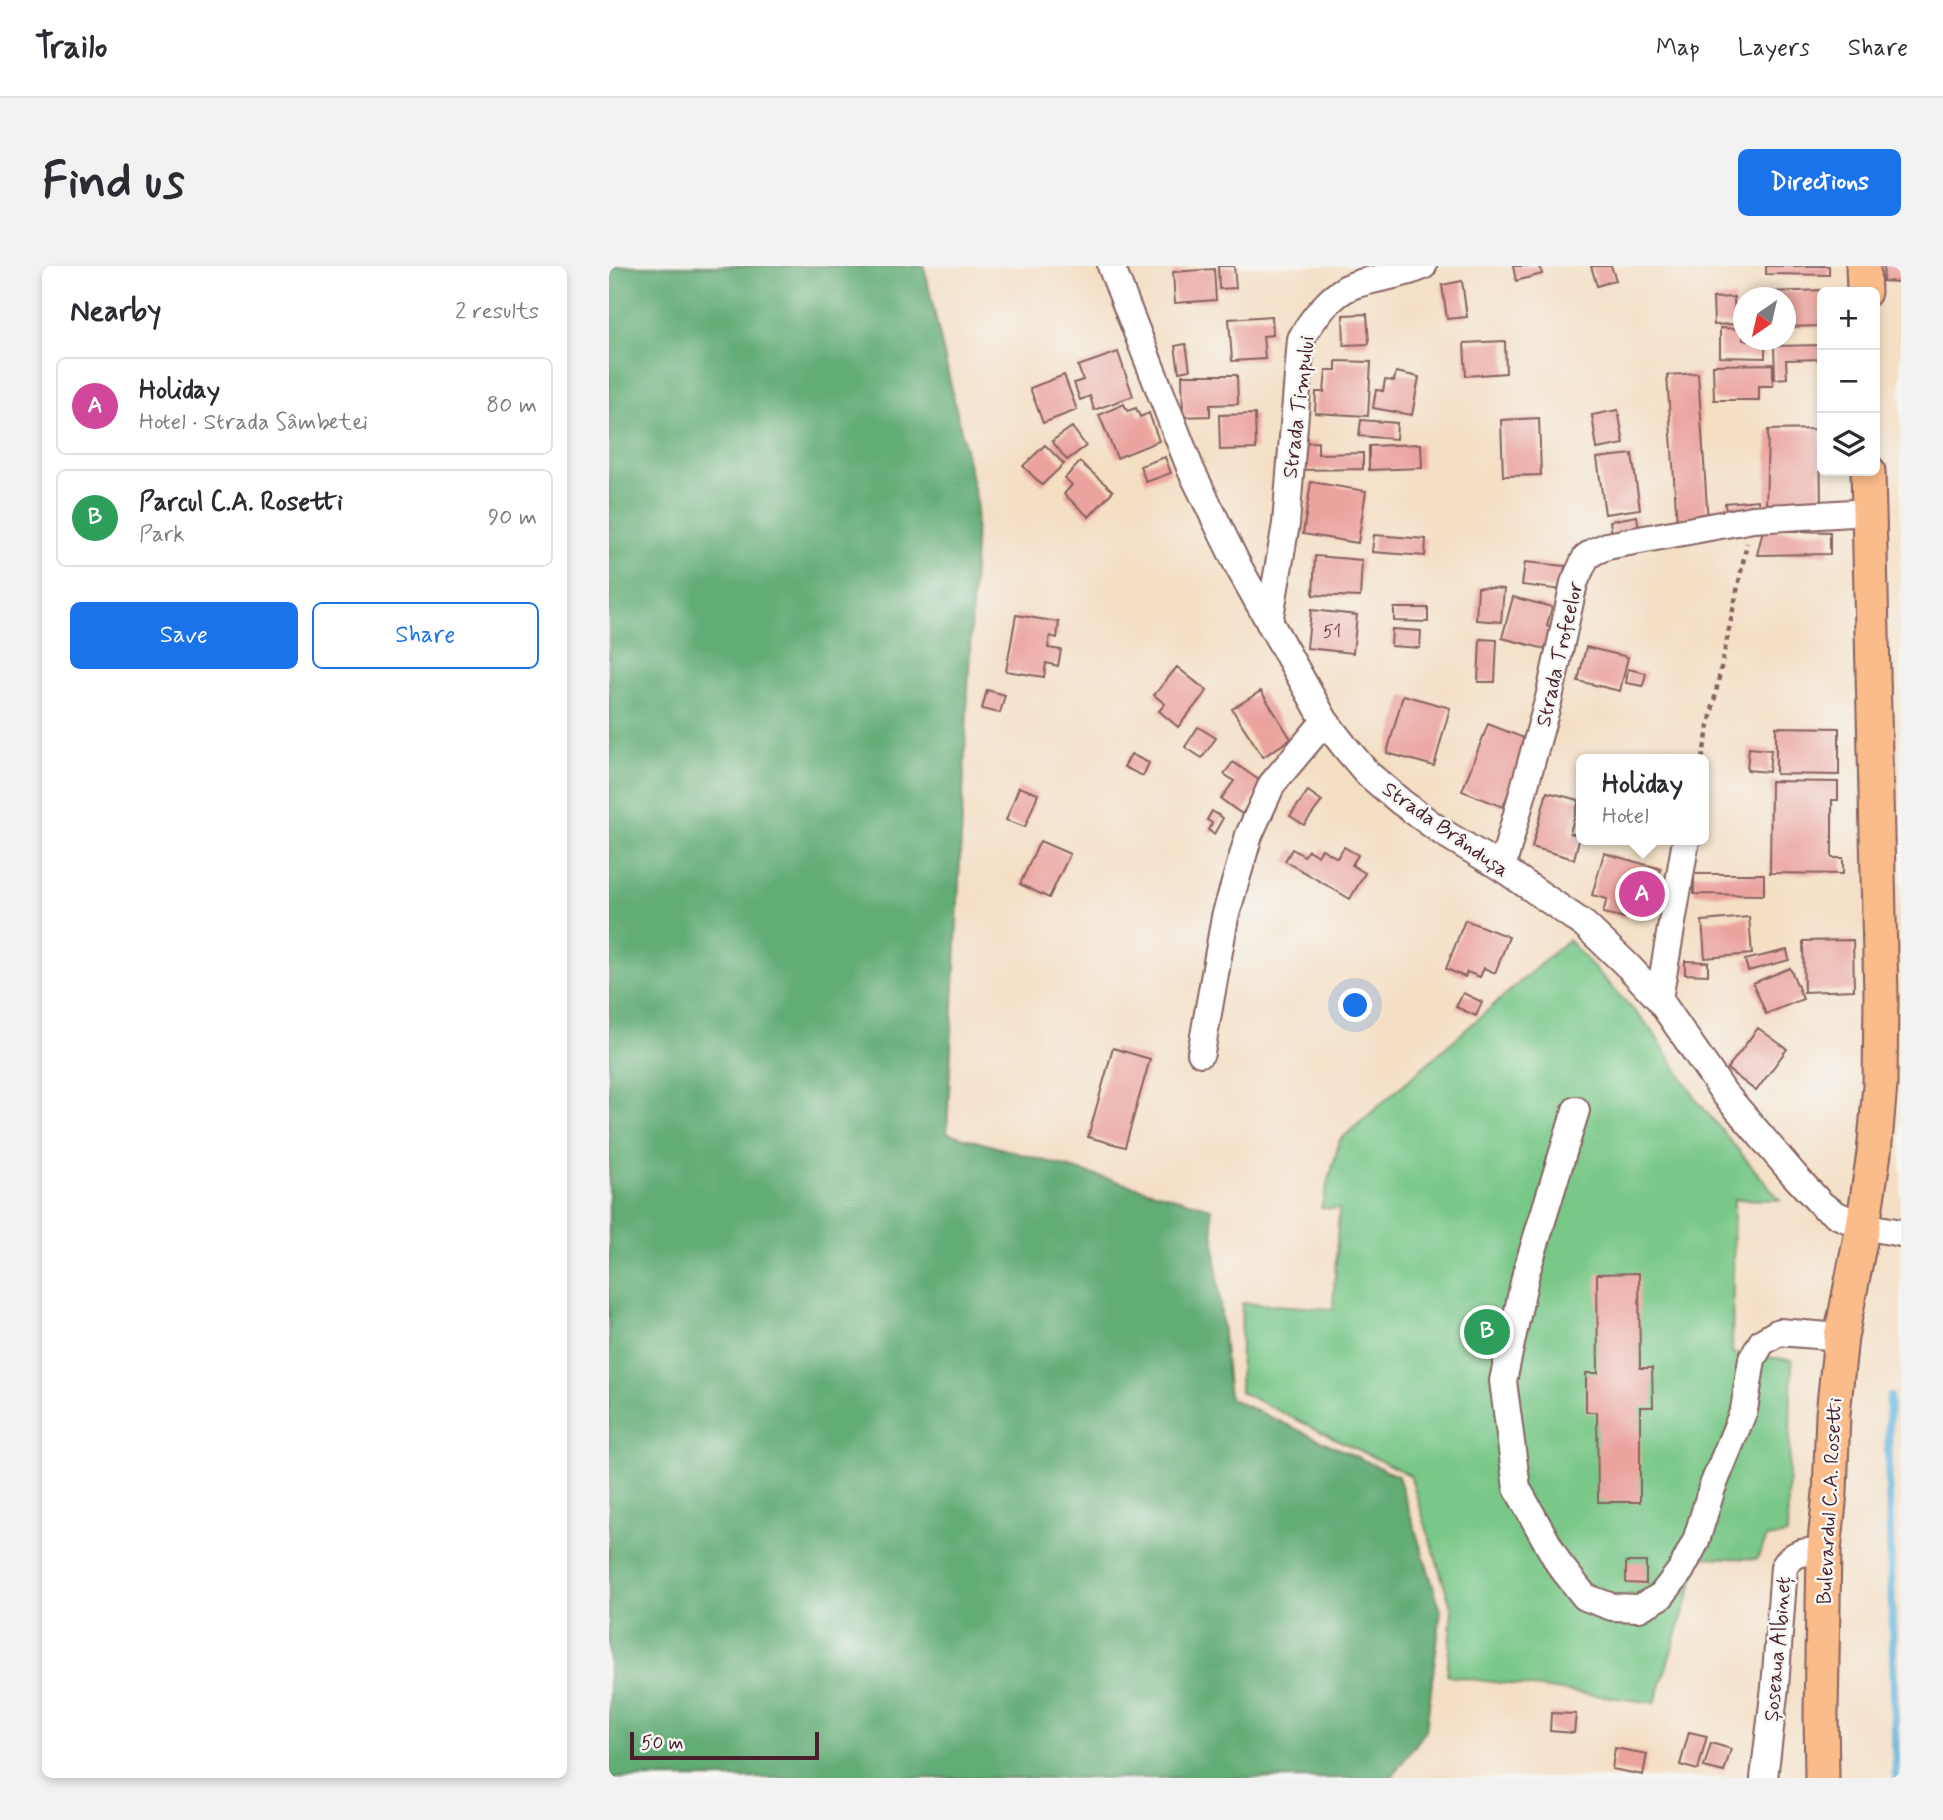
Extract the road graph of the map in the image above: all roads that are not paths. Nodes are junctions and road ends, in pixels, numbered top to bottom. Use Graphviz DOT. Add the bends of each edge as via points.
graph roads {
  1 [pos="1111,266"];
  2 [pos="1423,266"];
  3 [pos="1863,266"];
  4 [pos="1864,287"];
  5 [pos="1868,476"];
  6 [pos="1869,512"];
  7 [pos="1269,622"];
  8 [pos="1325,720"];
  9 [pos="1685,845"];
  10 [pos="1502,868"];
  11 [pos="1659,999"];
  12 [pos="1201,1053"];
  13 [pos="1576,1110"];
  14 [pos="1863,1226"];
  15 [pos="1901,1233"];
  16 [pos="1841,1337"];
  17 [pos="1824,1551"];
  18 [pos="1764,1778"];
  19 [pos="1822,1778"];
  1 -- 7 [label="street, Strada Brândușa" via="1191,470"];
  2 -- 7 [label="street, Strada Timpului" via="1352,286 1309,324 1301,339 1286,524"];
  3 -- 4 [label="main road"];
  5 -- 6 [label="main road, Bulevardul C.A. Rosetti"];
  6 -- 10 [label="street, Strada Trofeelor" via="1753,519 1608,546 1586,557 1574,583 1549,698"];
  6 -- 14 [label="main road, Bulevardul C.A. Rosetti" via="1881,996 1880,1085"];
  7 -- 8 [label="street, Strada Brândușa"];
  8 -- 10 [label="street, Strada Brândușa" via="1368,774 1401,802"];
  8 -- 12 [label="street" via="1272,784 1248,835 1224,917"];
  9 -- 11 [label="street"];
  10 -- 11 [label="street, Strada Brândușa" via="1584,925"];
  11 -- 14 [label="street, Strada Brândușa" via="1724,1093 1794,1177 1822,1205"];
  13 -- 16 [label="street" via="1526,1273 1503,1381 1517,1488 1559,1564 1585,1597 1612,1607 1639,1608 1661,1596 1696,1541 1744,1410 1752,1359 1762,1342 1779,1332"];
  14 -- 15 [label="street, Strada Brândușa"];
  14 -- 16 [label="main road, Bulevardul C.A. Rosetti"];
  16 -- 17 [label="main road, Bulevardul C.A. Rosetti"];
  17 -- 18 [label="street, Șoseaua Albineț" via="1794,1554 1784,1567"];
  17 -- 19 [label="main road, Bulevardul C.A. Rosetti"];
}
